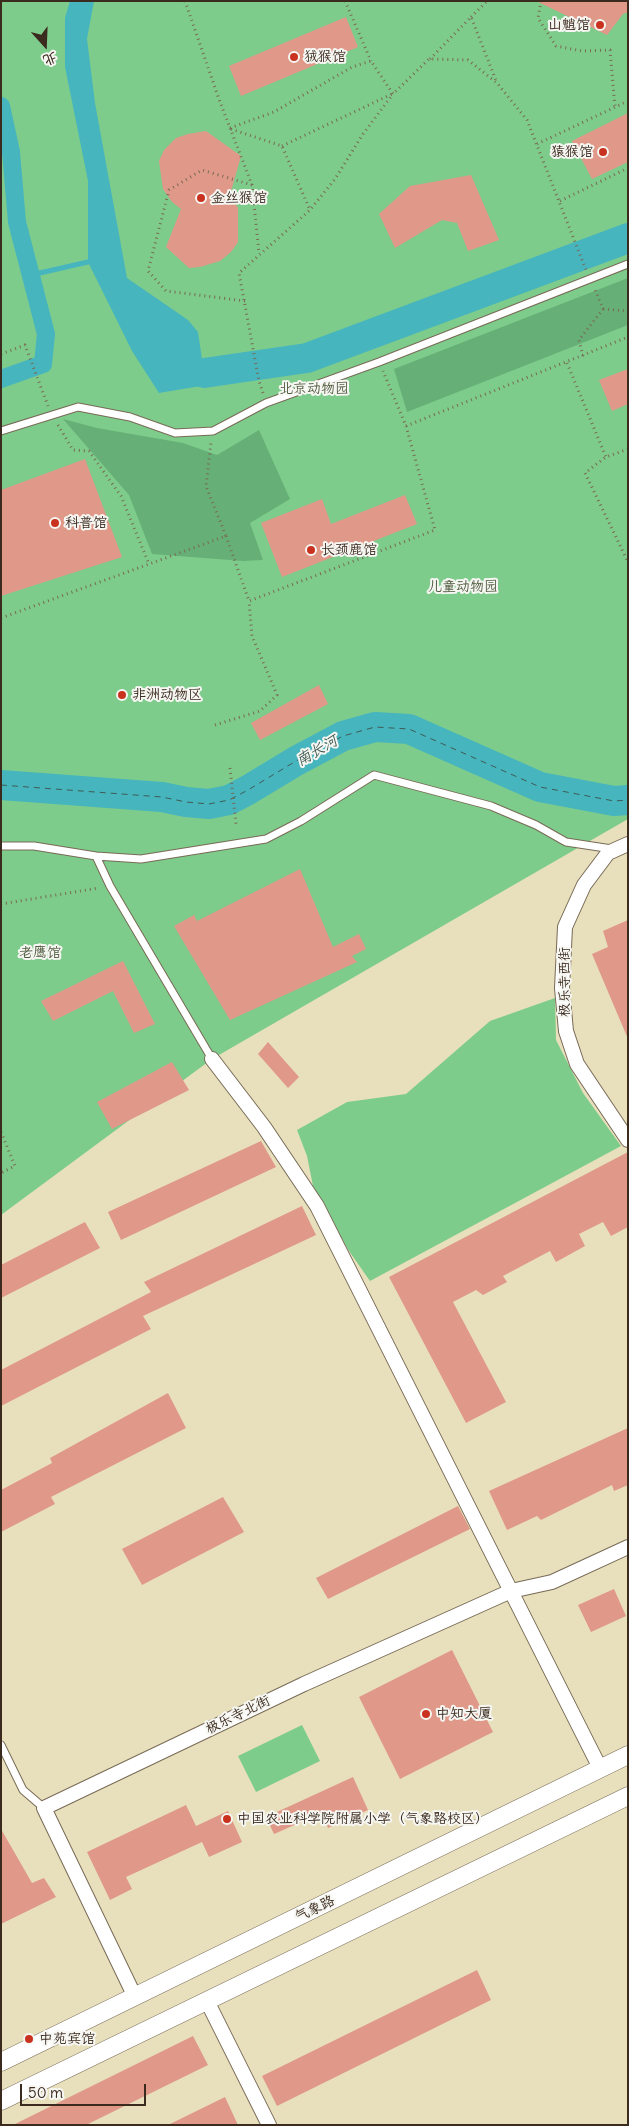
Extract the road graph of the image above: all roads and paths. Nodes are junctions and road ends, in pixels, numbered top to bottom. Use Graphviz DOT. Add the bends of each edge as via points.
graph roads {
  1 [pos="185,1"];
  2 [pos="345,1"];
  3 [pos="487,1"];
  4 [pos="541,1"];
  5 [pos="471,17"];
  6 [pos="429,59"];
  7 [pos="371,61"];
  8 [pos="497,83"];
  9 [pos="392,94"];
  10 [pos="628,101"];
  11 [pos="616,107"];
  12 [pos="230,128"];
  13 [pos="537,144"];
  14 [pos="282,146"];
  15 [pos="628,168"];
  16 [pos="252,185"];
  17 [pos="560,201"];
  18 [pos="310,210"];
  19 [pos="259,254"];
  20 [pos="628,264"];
  21 [pos="589,276"];
  22 [pos="245,301"];
  23 [pos="604,309"];
  24 [pos="628,311"];
  25 [pos="628,337"];
  26 [pos="1,354"];
  27 [pos="583,356"];
  28 [pos="379,362"];
  29 [pos="567,363"];
  30 [pos="259,382"];
  31 [pos="48,405"];
  32 [pos="52,414"];
  33 [pos="406,426"];
  34 [pos="1,431"];
  35 [pos="213,431"];
  36 [pos="628,449"];
  37 [pos="606,457"];
  38 [pos="226,536"];
  39 [pos="628,562"];
  40 [pos="149,564"];
  41 [pos="249,601"];
  42 [pos="1,618"];
  43 [pos="215,725"];
  44 [pos="230,768"];
  45 [pos="236,824"];
  46 [pos="1,846"];
  47 [pos="622,847"];
  48 [pos="96,856"];
  49 [pos="110,886"];
  50 [pos="1,904"];
  51 [pos="212,1059"];
  52 [pos="1,1132"];
  53 [pos="628,1140"];
  54 [pos="1,1173"];
  55 [pos="628,1547"];
  56 [pos="511,1591"];
  57 [pos="1,1745"];
  58 [pos="628,1755"];
  59 [pos="600,1768"];
  60 [pos="628,1796"];
  61 [pos="44,1808"];
  62 [pos="135,1997"];
  63 [pos="207,2001"];
  64 [pos="1,2062"];
  65 [pos="1,2101"];
  66 [pos="269,2125"];
  1 -- 12 [label="path"];
  2 -- 7 [label="path"];
  3 -- 5 [label="path"];
  4 -- 11 [label="path" via="538,18 556,46 610,50"];
  5 -- 6 [label="path"];
  5 -- 8 [label="path"];
  6 -- 8 [label="path" via="468,60"];
  6 -- 9 [label="path"];
  7 -- 9 [label="path"];
  7 -- 12 [label="path" via="352,68 274,112"];
  8 -- 13 [label="path" via="527,120"];
  9 -- 14 [label="path"];
  9 -- 18 [label="path" via="335,179"];
  10 -- 11 [label="path"];
  11 -- 13 [label="path"];
  12 -- 14 [label="path"];
  12 -- 16 [label="path"];
  13 -- 17 [label="path"];
  14 -- 18 [label="path"];
  15 -- 17 [label="path"];
  16 -- 19 [label="path"];
  16 -- 22 [label="path" via="202,170 169,190 148,271 166,291"];
  17 -- 21 [label="path"];
  18 -- 19 [label="path"];
  19 -- 22 [label="path" via="239,273"];
  20 -- 21 [label="lane"];
  21 -- 23 [label="path"];
  21 -- 28 [label="lane"];
  22 -- 30 [label="path"];
  23 -- 24 [label="path"];
  23 -- 27 [label="path" via="579,340"];
  25 -- 27 [label="path"];
  26 -- 31 [label="path" via="25,345"];
  27 -- 29 [label="path"];
  28 -- 33 [label="path"];
  28 -- 35 [label="lane" via="266,403"];
  29 -- 33 [label="path"];
  29 -- 37 [label="path"];
  32 -- 34 [label="lane"];
  32 -- 35 [label="lane" via="78,407 130,416 175,434"];
  32 -- 40 [label="path" via="72,450 89,451 121,496"];
  33 -- 41 [label="path" via="436,530"];
  35 -- 38 [label="path" via="206,486"];
  36 -- 37 [label="path"];
  37 -- 39 [label="path" via="585,473"];
  38 -- 40 [label="path"];
  38 -- 41 [label="path"];
  40 -- 42 [label="path"];
  41 -- 43 [label="path" via="252,636 277,695 260,711"];
  44 -- 45 [label="path"];
  46 -- 48 [label="lane" via="34,846"];
  47 -- 48 [label="lane" via="566,842 491,806 374,775 266,839 141,858"];
  47 -- 53 [label="street, 极乐寺西街" via="608,852 584,885 565,927 562,988 566,1031 577,1064"];
  48 -- 49 [label="lane"];
  49 -- 50 [label="path"];
  49 -- 51 [label="lane"];
  51 -- 56 [label="street" via="264,1127 317,1206"];
  52 -- 54 [label="path" via="15,1166"];
  55 -- 56 [label="street, 极乐寺北街" via="552,1582"];
  56 -- 59 [label="street"];
  56 -- 61 [label="street, 极乐寺北街" via="304,1684"];
  57 -- 61 [label="lane" via="24,1790"];
  58 -- 59 [label="street, 气象路"];
  59 -- 62 [label="street, 气象路"];
  60 -- 63 [label="street"];
  61 -- 62 [label="street"];
  62 -- 64 [label="street, 气象路"];
  63 -- 65 [label="street"];
  63 -- 66 [label="street"];
}
